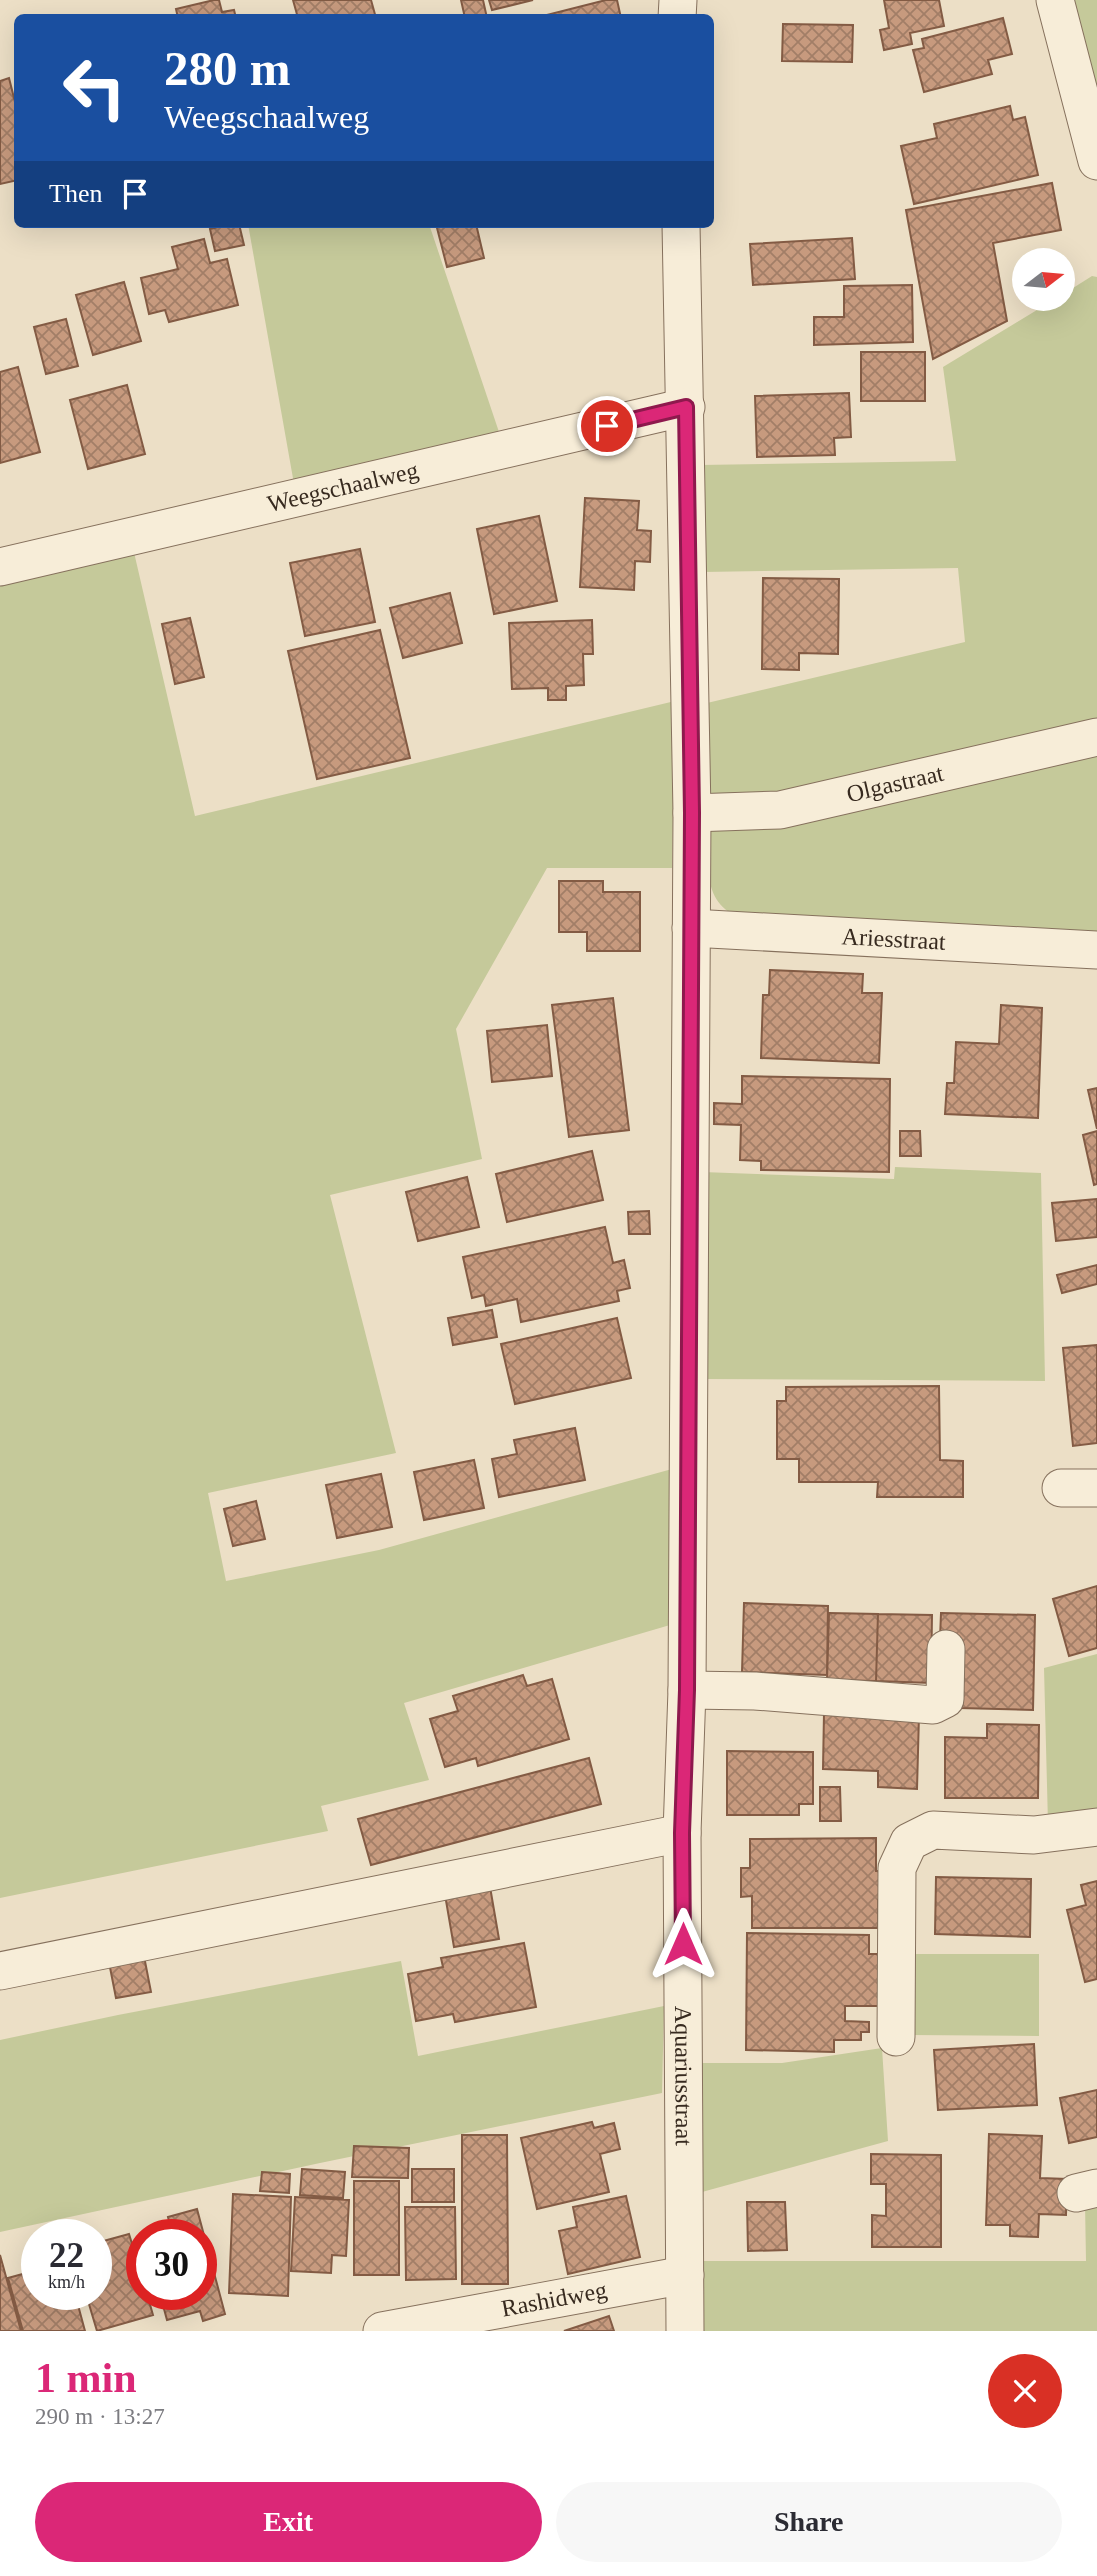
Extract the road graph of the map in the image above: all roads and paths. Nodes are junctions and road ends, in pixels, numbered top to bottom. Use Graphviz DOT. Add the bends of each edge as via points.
graph roads {
  1 [pos="1055,0"];
  2 [pos="1097,161"];
  3 [pos="681,228"];
  4 [pos="686,407"];
  5 [pos="0,567"];
  6 [pos="1097,737"];
  7 [pos="692,813"];
  8 [pos="691,928"];
  9 [pos="1097,950"];
  10 [pos="946,1649"];
  11 [pos="687,1690"];
  12 [pos="1097,1827"];
  13 [pos="682,1833"];
  14 [pos="0,1971"];
  15 [pos="896,2037"];
  16 [pos="685,2275"];
  17 [pos="382,2331"];
  18 [pos="685,2331"];
  1 -- 2 [label="street"];
  3 -- 4 [label="street, Aquariusstraat"];
  4 -- 5 [label="street, Weegschaalweg"];
  4 -- 7 [label="street, Aquariusstraat"];
  6 -- 7 [label="street, Olgastraat" via="780,810"];
  7 -- 8 [label="street, Aquariusstraat"];
  8 -- 9 [label="street, Ariesstraat"];
  8 -- 11 [label="street, Aquariusstraat"];
  10 -- 11 [label="street" via="945,1699 933,1705"];
  11 -- 13 [label="street, Aquariusstraat"];
  12 -- 15 [label="street" via="1034,1835 933,1830 909,1842 897,1868"];
  13 -- 14 [label="street"];
  13 -- 16 [label="street, Aquariusstraat"];
  16 -- 17 [label="street, Rashidweg"];
  16 -- 18 [label="street, Aquariusstraat"];
}
